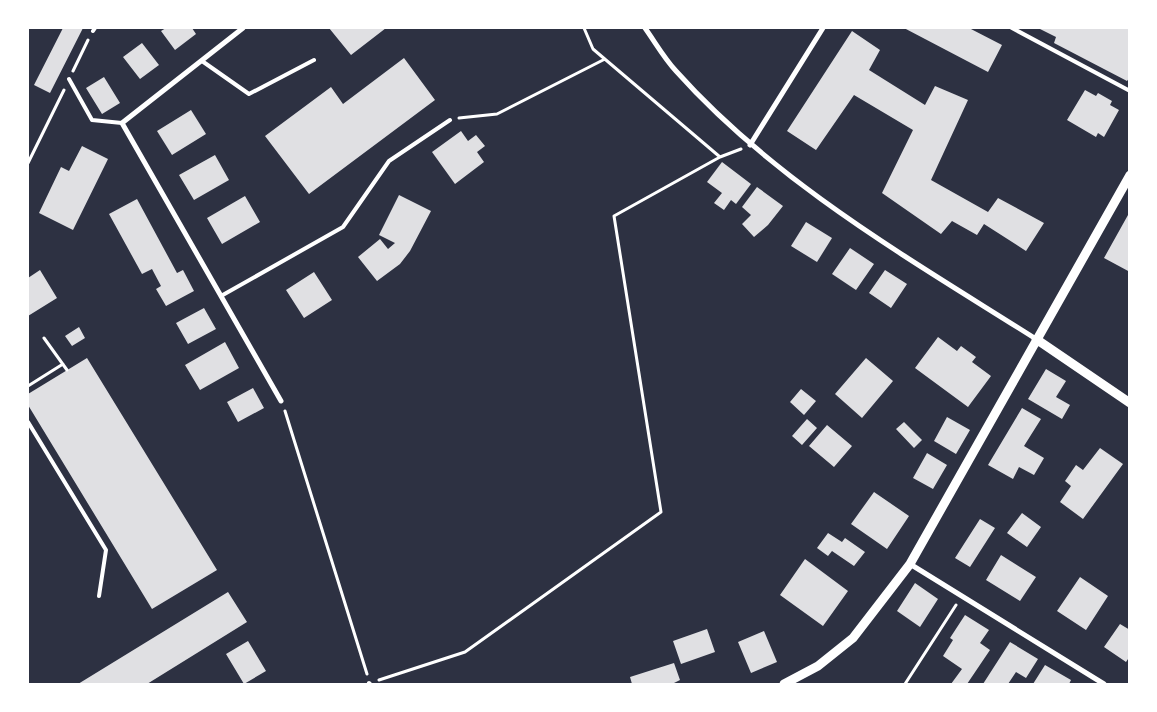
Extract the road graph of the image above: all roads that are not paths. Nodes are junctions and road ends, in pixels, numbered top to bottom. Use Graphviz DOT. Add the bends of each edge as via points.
graph roads {
  1 [pos="244,28"];
  2 [pos="645,28"];
  3 [pos="823,28"];
  4 [pos="1012,28"];
  5 [pos="202,60"];
  6 [pos="314,60"];
  7 [pos="69,79"];
  8 [pos="1130,91"];
  9 [pos="450,120"];
  10 [pos="122,123"];
  11 [pos="750,146"];
  12 [pos="1130,175"];
  13 [pos="221,296"];
  14 [pos="1036,339"];
  15 [pos="281,401"];
  16 [pos="1130,404"];
  17 [pos="28,422"];
  18 [pos="910,564"];
  19 [pos="99,596"];
  20 [pos="784,684"];
  21 [pos="1104,684"];
  1 -- 5 [label="street"];
  2 -- 11 [label="street" via="675,70"];
  3 -- 11 [label="street"];
  4 -- 8 [label="lane"];
  5 -- 6 [label="lane" via="249,94"];
  5 -- 10 [label="street"];
  7 -- 10 [label="lane" via="92,120"];
  9 -- 13 [label="lane" via="389,161 343,227"];
  10 -- 13 [label="street"];
  11 -- 14 [label="street" via="806,189"];
  12 -- 14 [label="street"];
  13 -- 15 [label="street"];
  14 -- 16 [label="street"];
  14 -- 18 [label="street"];
  17 -- 19 [label="lane" via="106,550"];
  18 -- 20 [label="street" via="853,638 818,666"];
  18 -- 21 [label="street"];
}
